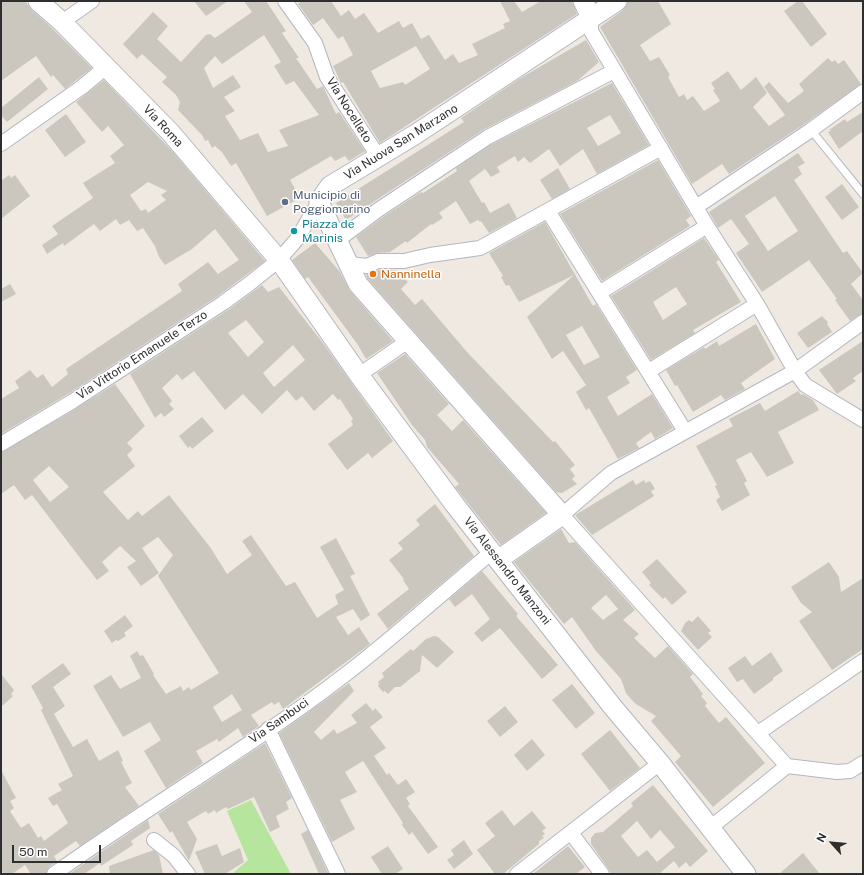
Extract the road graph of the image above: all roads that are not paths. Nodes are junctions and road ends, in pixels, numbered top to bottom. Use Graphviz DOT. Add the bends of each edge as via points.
graph roads {
  1 [pos="38,1"];
  2 [pos="92,1"];
  3 [pos="285,1"];
  4 [pos="616,1"];
  5 [pos="587,9"];
  6 [pos="62,22"];
  7 [pos="106,67"];
  8 [pos="614,71"];
  9 [pos="863,92"];
  10 [pos="810,130"];
  11 [pos="1,144"];
  12 [pos="661,148"];
  13 [pos="378,156"];
  14 [pos="863,194"];
  15 [pos="319,202"];
  16 [pos="696,207"];
  17 [pos="548,211"];
  18 [pos="707,226"];
  19 [pos="338,240"];
  20 [pos="279,260"];
  21 [pos="349,264"];
  22 [pos="599,293"];
  23 [pos="757,304"];
  24 [pos="863,322"];
  25 [pos="408,341"];
  26 [pos="649,371"];
  27 [pos="795,371"];
  28 [pos="359,375"];
  29 [pos="863,420"];
  30 [pos="685,431"];
  31 [pos="1,444"];
  32 [pos="562,514"];
  33 [pos="495,556"];
  34 [pos="863,661"];
  35 [pos="268,729"];
  36 [pos="758,733"];
  37 [pos="660,763"];
  38 [pos="863,763"];
  39 [pos="787,766"];
  40 [pos="710,828"];
  41 [pos="571,833"];
  42 [pos="154,840"];
  43 [pos="54,874"];
  44 [pos="188,874"];
  45 [pos="338,874"];
  46 [pos="517,874"];
  47 [pos="602,874"];
  48 [pos="746,874"];
  1 -- 6 [label="main road, Via Roma"];
  2 -- 6 [label="street"];
  3 -- 13 [label="street, Via Nocelleto" via="315,43 327,77"];
  4 -- 5 [label="main road, Via Nuova San Marzano"];
  5 -- 8 [label="street" via="591,31"];
  5 -- 13 [label="main road, Via Nuova San Marzano" via="416,134"];
  6 -- 7 [label="main road, Via Roma"];
  7 -- 11 [label="street"];
  7 -- 20 [label="main road, Via Roma" via="170,132"];
  8 -- 12 [label="street"];
  8 -- 19 [label="street" via="488,137 378,210"];
  9 -- 10 [label="street"];
  10 -- 14 [label="lane"];
  10 -- 16 [label="street"];
  12 -- 16 [label="street"];
  12 -- 17 [label="street"];
  13 -- 15 [label="main road, Via Nuova San Marzano" via="330,186"];
  15 -- 19 [label="main road"];
  15 -- 20 [label="street, Via Vittorio Emanuele Terzo" via="297,239"];
  16 -- 18 [label="street"];
  17 -- 21 [label="street" via="480,248 404,261 378,260 367,266"];
  17 -- 22 [label="street"];
  18 -- 22 [label="street"];
  18 -- 23 [label="street"];
  19 -- 21 [label="main road"];
  20 -- 28 [label="main road, Via Alessandro Manzoni"];
  20 -- 31 [label="street, Via Vittorio Emanuele Terzo" via="216,307 73,401"];
  21 -- 25 [label="main road" via="358,284"];
  22 -- 26 [label="street"];
  23 -- 26 [label="street"];
  23 -- 27 [label="street"];
  24 -- 27 [label="street"];
  25 -- 28 [label="street"];
  25 -- 32 [label="main road"];
  26 -- 30 [label="street"];
  27 -- 29 [label="street" via="805,385"];
  27 -- 30 [label="street"];
  28 -- 33 [label="main road, Via Alessandro Manzoni"];
  30 -- 32 [label="street" via="611,473"];
  32 -- 33 [label="main road"];
  32 -- 36 [label="street"];
  33 -- 35 [label="street, Via Sambuci" via="346,674"];
  33 -- 37 [label="main road, Via Alessandro Manzoni" via="612,706"];
  34 -- 36 [label="street"];
  35 -- 43 [label="street, Via Sambuci"];
  35 -- 45 [label="street"];
  36 -- 39 [label="street"];
  37 -- 40 [label="main road, Via Alessandro Manzoni"];
  37 -- 41 [label="street"];
  38 -- 39 [label="street" via="850,771 837,772"];
  39 -- 40 [label="street"];
  40 -- 48 [label="main road, Via Alessandro Manzoni"];
  41 -- 46 [label="street"];
  41 -- 47 [label="street"];
  42 -- 44 [label="street" via="174,856"];
}
